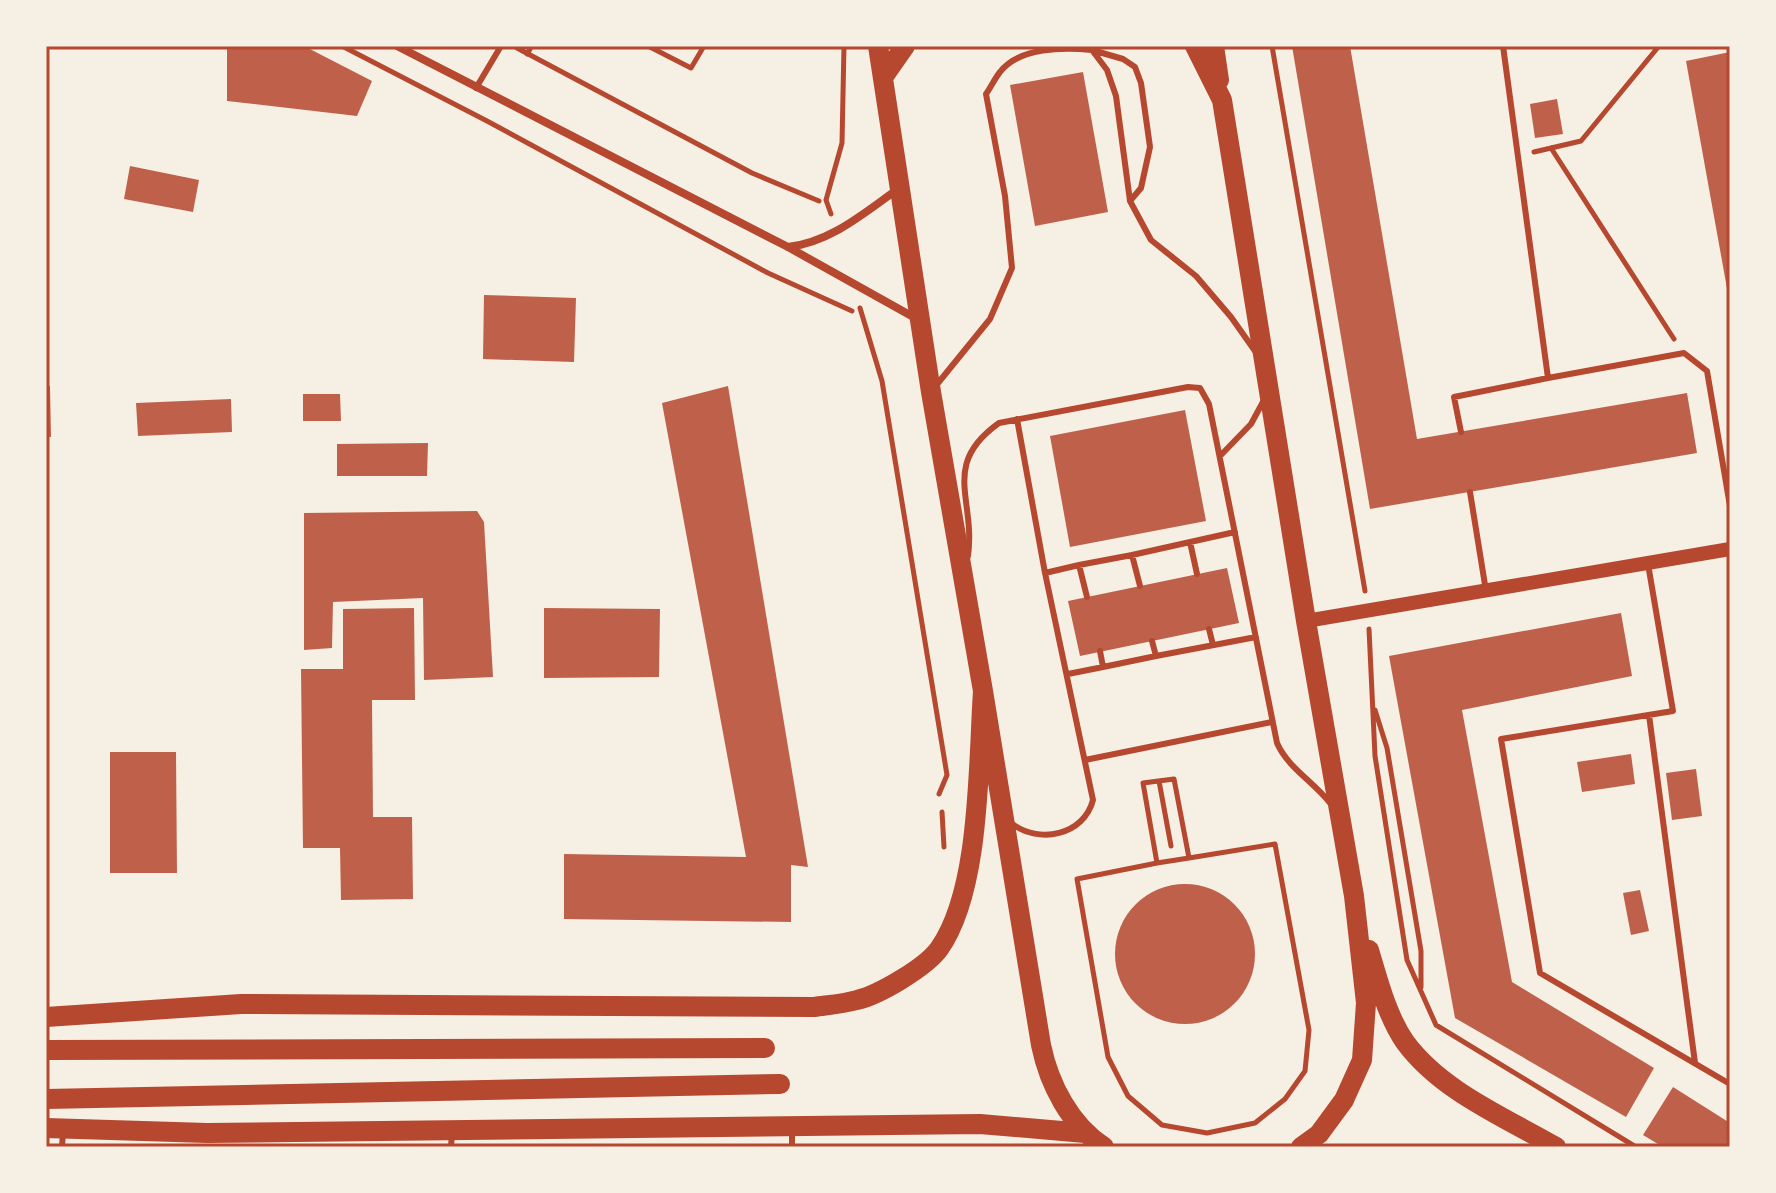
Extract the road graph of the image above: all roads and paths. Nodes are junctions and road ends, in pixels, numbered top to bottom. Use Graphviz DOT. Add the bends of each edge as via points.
graph roads {
  1 [pos="342,46"];
  2 [pos="397,46"];
  3 [pos="501,46"];
  4 [pos="512,46"];
  5 [pos="532,46"];
  6 [pos="648,46"];
  7 [pos="704,46"];
  8 [pos="844,46"];
  9 [pos="878,46"];
  10 [pos="905,46"];
  11 [pos="1195,46"];
  12 [pos="1214,46"];
  13 [pos="1272,46"];
  14 [pos="1503,46"];
  15 [pos="1659,46"];
  16 [pos="1092,50"];
  17 [pos="527,54"];
  18 [pos="884,76"];
  19 [pos="476,88"];
  20 [pos="1222,100"];
  21 [pos="1551,148"];
  22 [pos="1518,155"];
  23 [pos="898,189"];
  24 [pos="819,201"];
  25 [pos="1130,201"];
  26 [pos="836,231"];
  27 [pos="788,247"];
  28 [pos="852,282"];
  29 [pos="852,311"];
  30 [pos="921,321"];
  31 [pos="1684,353"];
  32 [pos="1264,363"];
  33 [pos="1548,378"];
  34 [pos="1268,390"];
  35 [pos="931,392"];
  36 [pos="1017,419"];
  37 [pos="1461,432"];
  38 [pos="1220,456"];
  39 [pos="1470,492"];
  40 [pos="1730,506"];
  41 [pos="1235,532"];
  42 [pos="1190,542"];
  43 [pos="1730,549"];
  44 [pos="1132,555"];
  45 [pos="1648,564"];
  46 [pos="1079,565"];
  47 [pos="1045,573"];
  48 [pos="961,574"];
  49 [pos="1197,574"];
  50 [pos="1140,586"];
  51 [pos="1486,591"];
  52 [pos="1087,597"];
  53 [pos="1369,610"];
  54 [pos="1306,621"];
  55 [pos="1209,629"];
  56 [pos="1256,637"];
  57 [pos="1152,641"];
  58 [pos="1213,645"];
  59 [pos="1100,651"];
  60 [pos="1156,656"];
  61 [pos="1103,667"];
  62 [pos="1068,674"];
  63 [pos="983,691"];
  64 [pos="1372,700"];
  65 [pos="1649,715"];
  66 [pos="1272,722"];
  67 [pos="1085,760"];
  68 [pos="1159,781"];
  69 [pos="939,794"];
  70 [pos="1003,815"];
  71 [pos="1341,822"];
  72 [pos="1171,846"];
  73 [pos="1189,858"];
  74 [pos="1157,863"];
  75 [pos="1354,896"];
  76 [pos="1421,992"];
  77 [pos="46,1017"];
  78 [pos="765,1048"];
  79 [pos="46,1050"];
  80 [pos="1695,1063"];
  81 [pos="780,1084"];
  82 [pos="1730,1084"];
  83 [pos="46,1099"];
  84 [pos="792,1126"];
  85 [pos="57,1135"];
  86 [pos="452,1138"];
  87 [pos="1093,1142"];
  88 [pos="792,1147"];
  89 [pos="1301,1147"];
  90 [pos="1556,1147"];
  91 [pos="1636,1147"];
  1 -- 29 [label="path" via="768,273"];
  2 -- 19 [label="street"];
  3 -- 19 [label="lane"];
  4 -- 17 [label="path"];
  5 -- 17 [label="path"];
  6 -- 7 [label="path" via="691,68"];
  8 -- 26 [label="path" via="842,143 826,200"];
  9 -- 18 [label="main road"];
  10 -- 18 [label="main road"];
  11 -- 20 [label="main road"];
  12 -- 20 [label="main road"];
  13 -- 53 [label="path"];
  14 -- 22 [label="lane"];
  15 -- 21 [label="path" via="1581,141"];
  16 -- 25 [label="lane" via="1107,70 1116,96"];
  16 -- 25 [label="lane" via="1135,67 1141,83 1150,147 1141,188"];
  16 -- 35 [label="lane" via="1068,48 1020,57 1001,69 986,94 1012,268 990,319"];
  17 -- 24 [label="path" via="752,173"];
  18 -- 23 [label="main road"];
  19 -- 27 [label="street"];
  20 -- 32 [label="main road"];
  21 -- 22 [label="path"];
  21 -- 31 [label="path"];
  22 -- 33 [label="lane"];
  23 -- 26 [label="street"];
  23 -- 30 [label="main road"];
  25 -- 32 [label="lane" via="1151,240 1196,276"];
  26 -- 27 [label="street" via="819,241"];
  27 -- 28 [label="street"];
  28 -- 30 [label="street"];
  28 -- 69 [label="path" via="882,381 947,775"];
  30 -- 35 [label="main road"];
  31 -- 33 [label="lane"];
  31 -- 40 [label="lane" via="1707,371"];
  32 -- 34 [label="main road"];
  33 -- 37 [label="lane" via="1454,397"];
  34 -- 38 [label="lane" via="1251,424"];
  34 -- 54 [label="main road"];
  35 -- 48 [label="main road"];
  36 -- 38 [label="lane" via="1200,388 1209,404"];
  36 -- 47 [label="lane"];
  36 -- 48 [label="lane" via="986,432 969,455 964,488 970,540"];
  38 -- 41 [label="lane"];
  39 -- 51 [label="lane"];
  41 -- 42 [label="lane"];
  41 -- 56 [label="lane"];
  42 -- 44 [label="lane"];
  42 -- 49 [label="lane"];
  43 -- 45 [label="street"];
  44 -- 46 [label="lane"];
  44 -- 50 [label="lane"];
  45 -- 51 [label="street"];
  45 -- 65 [label="lane" via="1673,711"];
  46 -- 47 [label="lane"];
  46 -- 52 [label="lane"];
  47 -- 62 [label="lane"];
  48 -- 63 [label="main road"];
  51 -- 53 [label="street"];
  53 -- 54 [label="street"];
  53 -- 64 [label="path"];
  54 -- 71 [label="main road"];
  55 -- 58 [label="lane"];
  56 -- 58 [label="lane"];
  56 -- 66 [label="lane"];
  57 -- 60 [label="lane"];
  58 -- 60 [label="lane"];
  59 -- 61 [label="lane"];
  60 -- 61 [label="lane"];
  61 -- 62 [label="lane"];
  62 -- 67 [label="lane"];
  63 -- 70 [label="main road"];
  63 -- 77 [label="main road" via="971,861 958,914 938,951 904,978 859,1000 814,1007 241,1004"];
  64 -- 76 [label="path" via="1387,748 1421,951"];
  64 -- 76 [label="path" via="1375,756 1407,960"];
  65 -- 80 [label="lane"];
  65 -- 80 [label="lane" via="1501,739 1540,973"];
  66 -- 67 [label="lane"];
  66 -- 71 [label="lane" via="1282,754 1319,789"];
  67 -- 70 [label="lane" via="1093,800 1081,824 1049,836 1014,826"];
  68 -- 72 [label="path"];
  68 -- 73 [label="path" via="1174,779"];
  68 -- 74 [label="path" via="1143,783"];
  70 -- 87 [label="main road" via="1045,1065 1062,1101"];
  71 -- 75 [label="main road"];
  73 -- 74 [label="path"];
  73 -- 74 [label="path" via="1275,844 1309,1030 1305,1071 1285,1099 1255,1123 1207,1133 1162,1125 1128,1096 1108,1057 1098,1007 1077,879"];
  75 -- 89 [label="main road" via="1366,1003 1362,1060 1344,1100 1319,1134"];
  75 -- 90 [label="main road" via="1381,991 1405,1041 1442,1081"];
  76 -- 91 [label="path" via="1436,1025"];
  78 -- 79 [label="main road"];
  80 -- 82 [label="lane"];
  81 -- 83 [label="main road"];
  84 -- 86 [label="main road"];
  84 -- 87 [label="main road" via="980,1124"];
  84 -- 88 [label="lane"];
  85 -- 86 [label="main road"];
}
